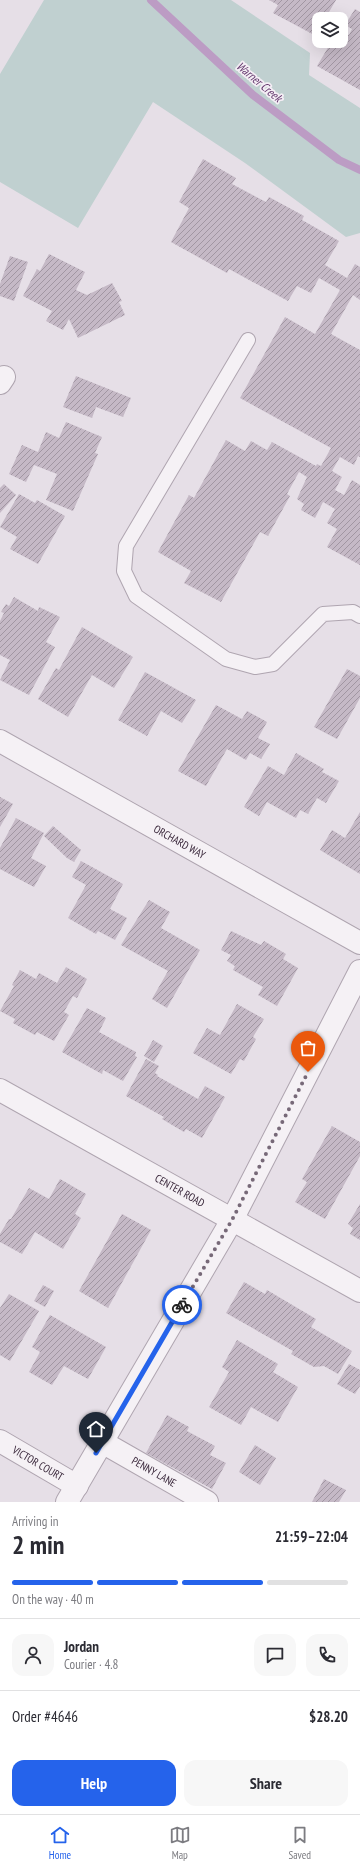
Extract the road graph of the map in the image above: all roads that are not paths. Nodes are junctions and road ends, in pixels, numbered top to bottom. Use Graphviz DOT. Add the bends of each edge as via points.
graph roads {
  1 [pos="248,340"];
  2 [pos="360,616"];
  3 [pos="0,741"];
  4 [pos="360,943"];
  5 [pos="359,976"];
  6 [pos="0,1090"];
  7 [pos="232,1220"];
  8 [pos="360,1291"];
  9 [pos="0,1441"];
  10 [pos="102,1442"];
  11 [pos="72,1494"];
  12 [pos="207,1502"];
  1 -- 2 [label="lane" via="126,546 124,572 136,596 226,659 255,667 273,664 323,614 353,612"];
  3 -- 4 [label="street, ORCHARD WAY"];
  5 -- 7 [label="street"];
  6 -- 7 [label="street, CENTER ROAD"];
  7 -- 8 [label="street, CENTER ROAD"];
  7 -- 10 [label="street"];
  9 -- 11 [label="street, VICTOR COURT"];
  10 -- 11 [label="street"];
  10 -- 12 [label="street, PENNY LANE"];
}
